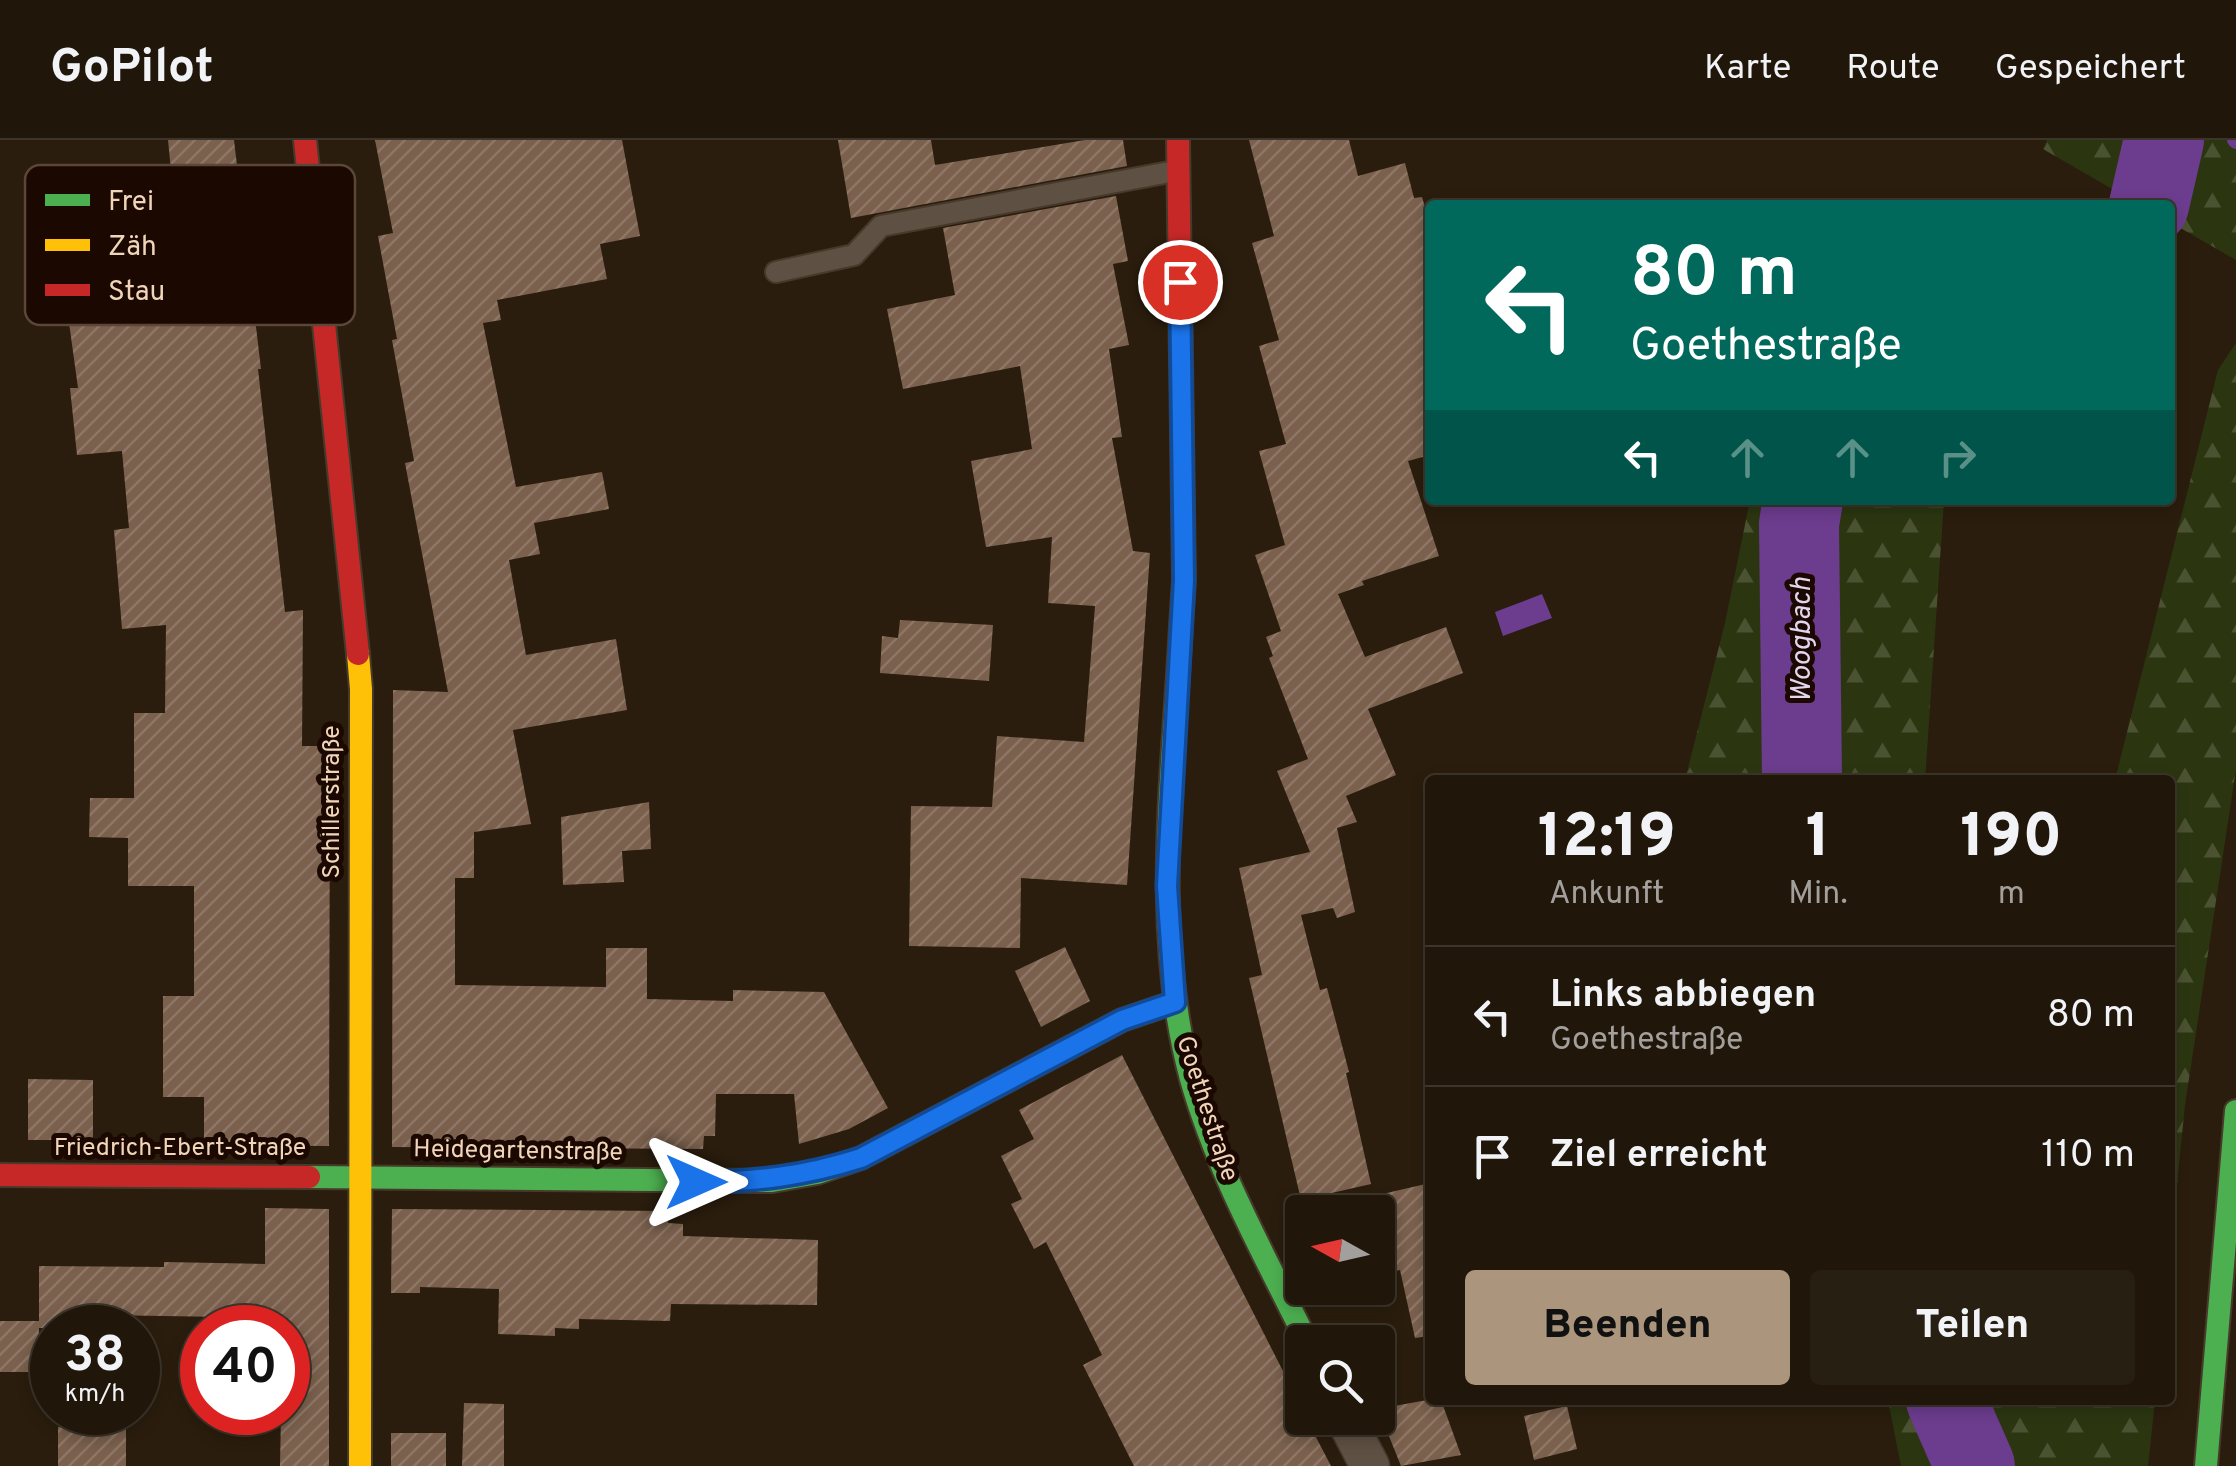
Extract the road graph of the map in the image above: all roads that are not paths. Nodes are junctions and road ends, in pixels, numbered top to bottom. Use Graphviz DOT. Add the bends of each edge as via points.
graph roads {
  1 [pos="304,140"];
  2 [pos="1178,140"];
  3 [pos="307,165"];
  4 [pos="1179,170"];
  5 [pos="776,272"];
  6 [pos="325,325"];
  7 [pos="1175,1002"];
  8 [pos="2236,1111"];
  9 [pos="0,1175"];
  10 [pos="360,1178"];
  11 [pos="1299,1325"];
  12 [pos="1354,1435"];
  13 [pos="360,1466"];
  14 [pos="1370,1466"];
  15 [pos="2206,1466"];
  1 -- 3 [label="street, Schillerstraße"];
  2 -- 4 [label="street, Goethestraße"];
  4 -- 5 [label="lane" via="881,226 854,255"];
  4 -- 7 [label="street, Goethestraße" via="1184,580 1167,886"];
  6 -- 10 [label="street, Schillerstraße" via="360,689"];
  7 -- 10 [label="street, Heidegartenstraße" via="1122,1020 861,1158 816,1172 734,1182"];
  7 -- 11 [label="street, Goethestraße" via="1219,1162"];
  8 -- 15 [label="street"];
  9 -- 10 [label="street, Friedrich-Ebert-Straße"];
  10 -- 13 [label="street, Schillerstraße"];
  12 -- 14 [label="street"];
}
